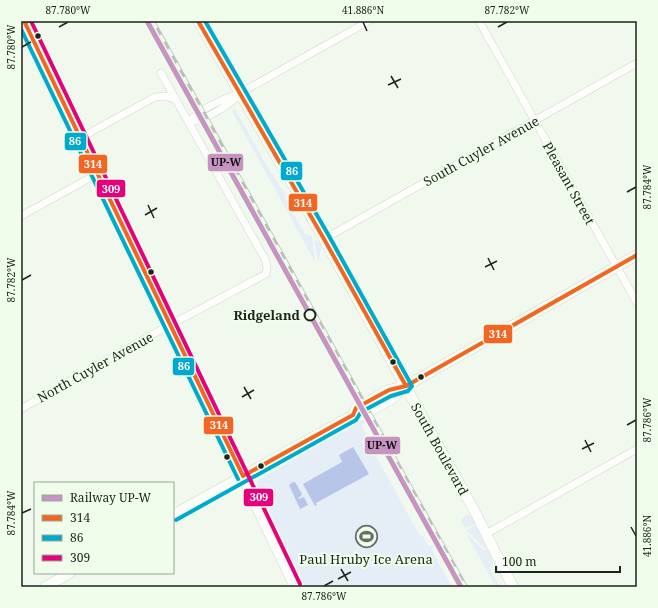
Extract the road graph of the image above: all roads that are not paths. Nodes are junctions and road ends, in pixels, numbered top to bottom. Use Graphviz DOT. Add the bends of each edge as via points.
graph roads {
  1 [pos="198,21"];
  2 [pos="369,21"];
  3 [pos="479,21"];
  4 [pos="25,22"];
  5 [pos="637,63"];
  6 [pos="161,73"];
  7 [pos="240,93"];
  8 [pos="176,100"];
  9 [pos="534,121"];
  10 [pos="189,122"];
  11 [pos="80,138"];
  12 [pos="97,174"];
  13 [pos="21,216"];
  14 [pos="324,239"];
  15 [pos="637,255"];
  16 [pos="617,267"];
  17 [pos="637,302"];
  18 [pos="170,325"];
  19 [pos="406,386"];
  20 [pos="21,409"];
  21 [pos="637,449"];
  22 [pos="243,476"];
  23 [pos="174,514"];
  24 [pos="486,534"];
  25 [pos="68,574"];
  26 [pos="45,587"];
  27 [pos="295,587"];
  28 [pos="513,587"];
  1 -- 7 [label="street, South Boulevard"];
  2 -- 7 [label="street"];
  3 -- 9 [label="street, Pleasant Street"];
  4 -- 11 [label="street"];
  5 -- 9 [label="street, South Cuyler Avenue"];
  6 -- 8 [label="street"];
  7 -- 10 [label="street" via="194,116"];
  7 -- 14 [label="street, South Boulevard"];
  8 -- 10 [label="street"];
  8 -- 11 [label="street" via="167,96 155,97"];
  9 -- 14 [label="street, South Cuyler Avenue"];
  9 -- 16 [label="street, Pleasant Street"];
  10 -- 18 [label="street, North Cuyler Avenue" via="266,261 267,268 266,274"];
  11 -- 12 [label="street"];
  12 -- 13 [label="street"];
  12 -- 18 [label="street"];
  14 -- 19 [label="street, South Boulevard"];
  15 -- 16 [label="street"];
  16 -- 17 [label="street, Pleasant Street"];
  16 -- 19 [label="street"];
  18 -- 20 [label="street, North Cuyler Avenue"];
  18 -- 22 [label="street"];
  19 -- 22 [label="street" via="389,390 356,408 353,415"];
  19 -- 24 [label="street, South Boulevard"];
  21 -- 24 [label="street"];
  22 -- 23 [label="street"];
  22 -- 27 [label="street"];
  24 -- 28 [label="street, South Boulevard"];
  25 -- 26 [label="street"];
}
